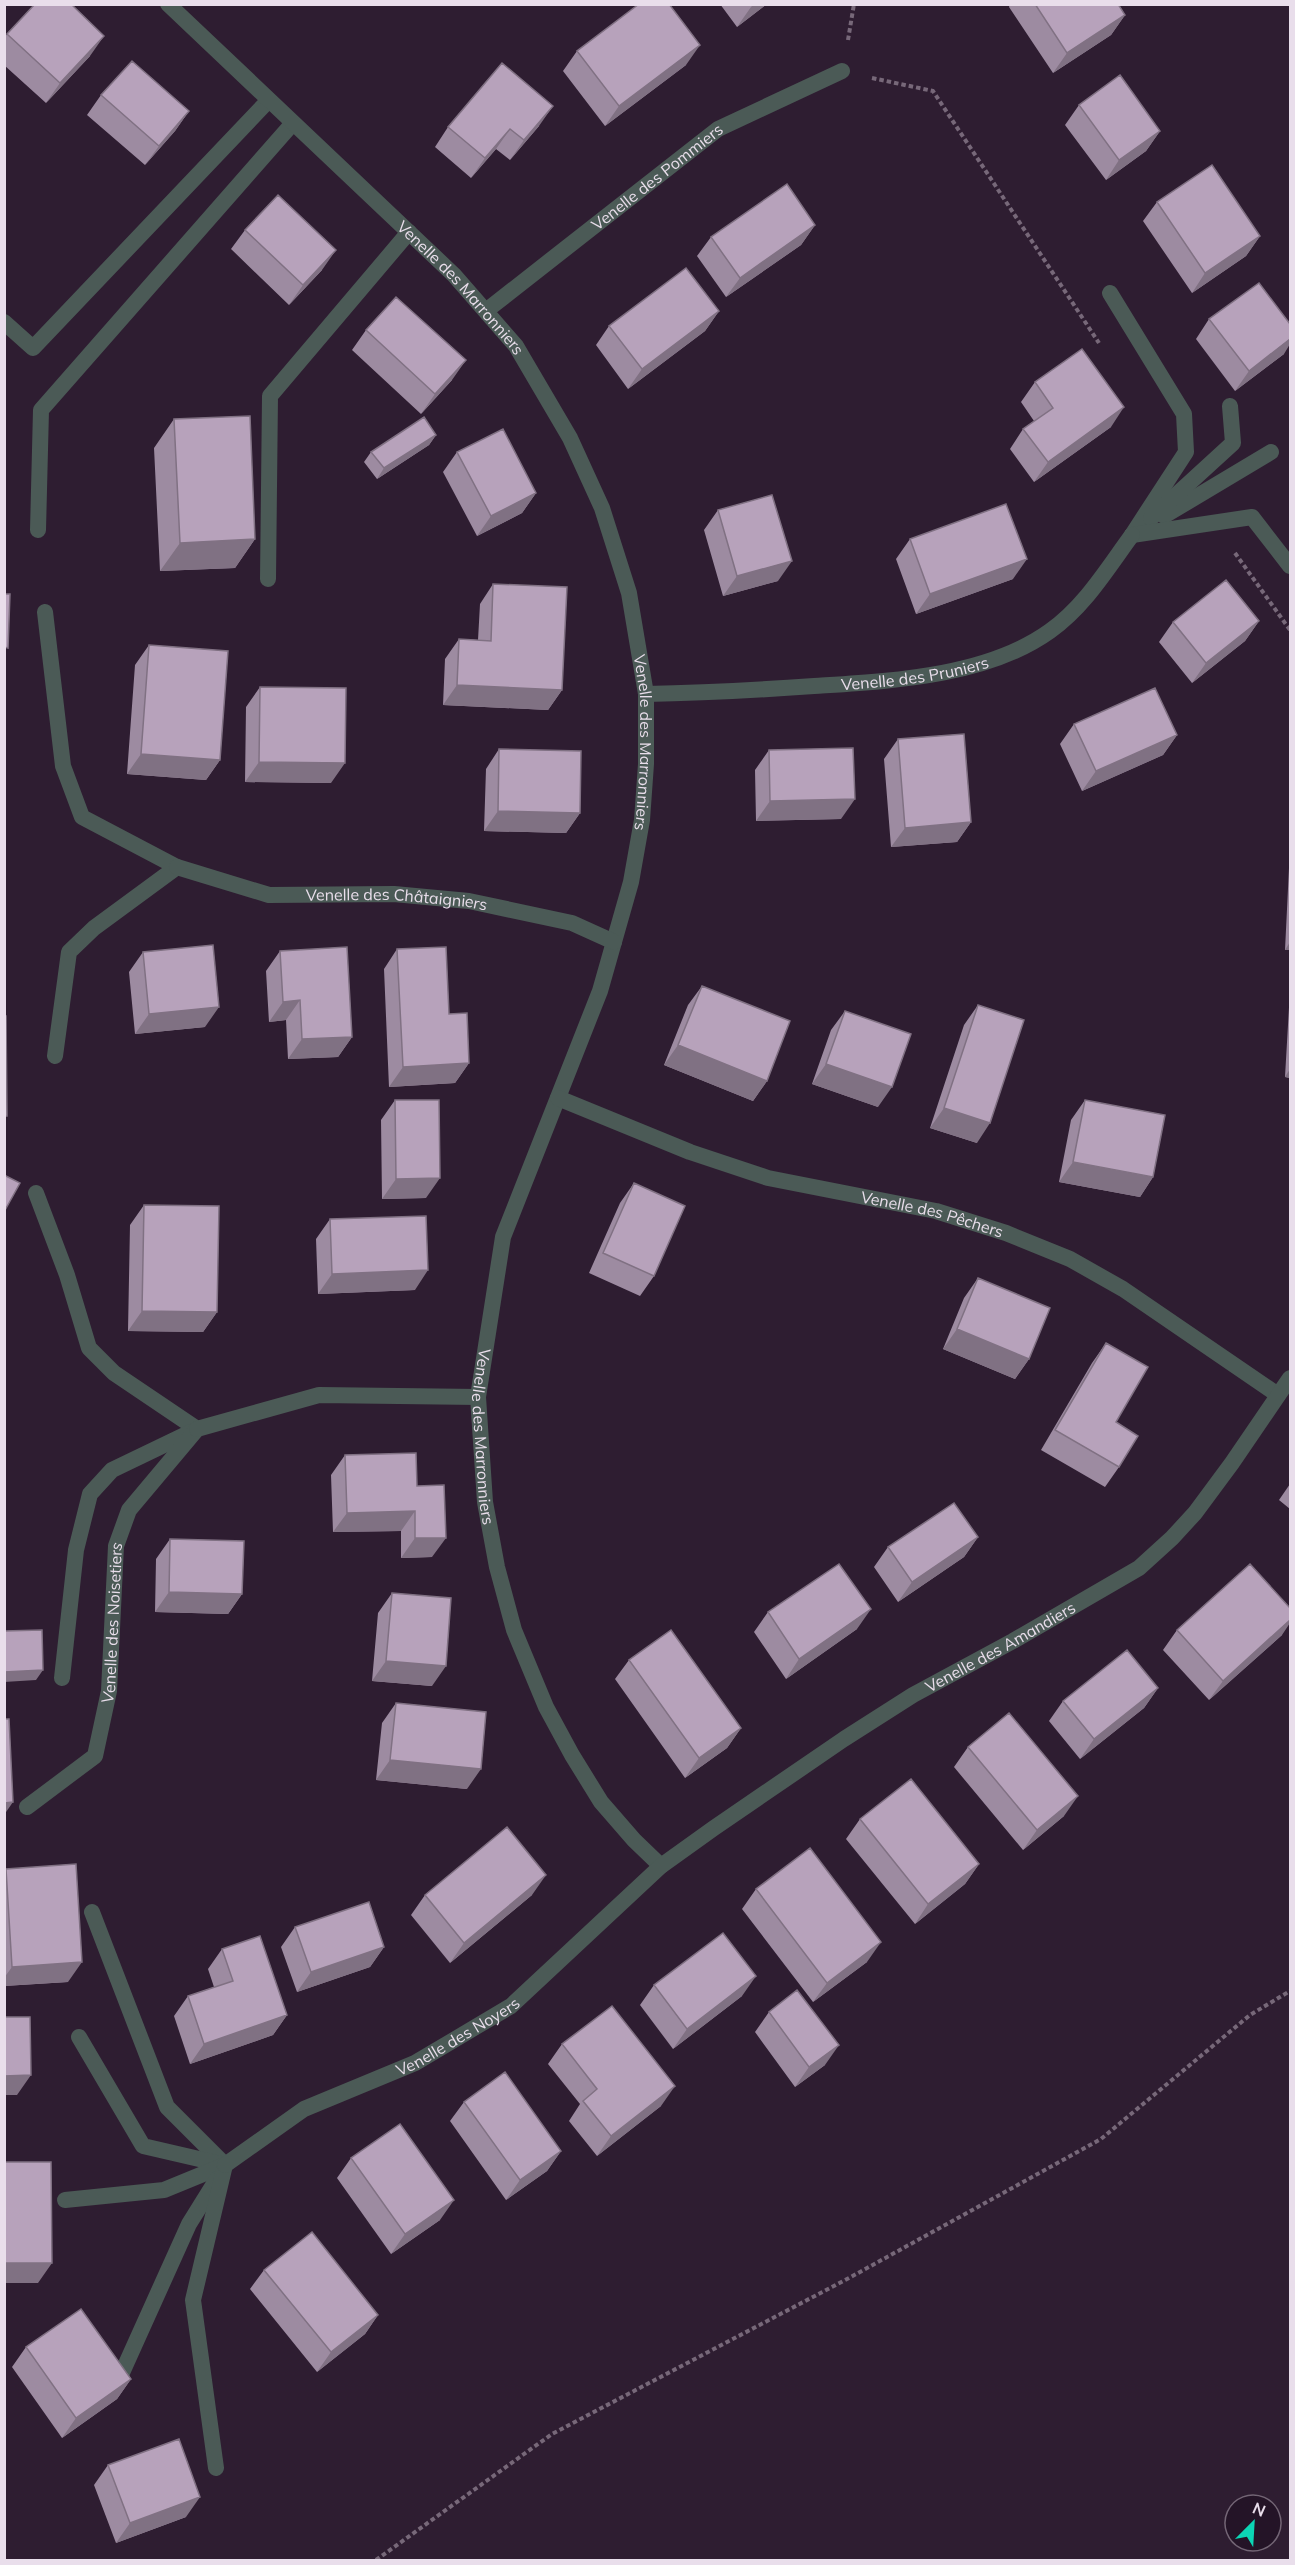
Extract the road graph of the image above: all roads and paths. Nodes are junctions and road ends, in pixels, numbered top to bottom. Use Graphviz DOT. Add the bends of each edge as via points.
graph roads {
  1 [pos="168,4"];
  2 [pos="854,4"];
  3 [pos="842,71"];
  4 [pos="268,101"];
  5 [pos="293,123"];
  6 [pos="409,232"];
  7 [pos="1110,293"];
  8 [pos="487,310"];
  9 [pos="4,322"];
  10 [pos="1104,351"];
  11 [pos="1230,406"];
  12 [pos="1271,453"];
  13 [pos="38,530"];
  14 [pos="1132,535"];
  15 [pos="1234,552"];
  16 [pos="1290,566"];
  17 [pos="268,579"];
  18 [pos="45,612"];
  19 [pos="1290,630"];
  20 [pos="646,694"];
  21 [pos="177,867"];
  22 [pos="614,942"];
  23 [pos="55,1056"];
  24 [pos="558,1098"];
  25 [pos="36,1193"];
  26 [pos="1290,1378"];
  27 [pos="1278,1395"];
  28 [pos="478,1397"];
  29 [pos="197,1429"];
  30 [pos="62,1678"];
  31 [pos="27,1807"];
  32 [pos="662,1866"];
  33 [pos="92,1912"];
  34 [pos="1290,1991"];
  35 [pos="79,2037"];
  36 [pos="225,2165"];
  37 [pos="65,2200"];
  38 [pos="121,2375"];
  39 [pos="216,2468"];
  40 [pos="376,2560"];
  1 -- 4 [label="street, Venelle des Marronniers"];
  2 -- 3 [label="path"];
  3 -- 8 [label="street, Venelle des Pommiers" via="718,129"];
  3 -- 10 [label="path" via="933,91"];
  4 -- 5 [label="street, Venelle des Marronniers"];
  4 -- 9 [label="street" via="33,348"];
  5 -- 6 [label="street, Venelle des Marronniers"];
  5 -- 13 [label="street" via="41,410"];
  6 -- 8 [label="street, Venelle des Marronniers"];
  6 -- 17 [label="street" via="270,396"];
  7 -- 14 [label="street" via="1184,414 1186,452"];
  8 -- 20 [label="street, Venelle des Marronniers" via="516,346 552,404 602,507 629,593"];
  11 -- 14 [label="street" via="1233,443"];
  12 -- 14 [label="street"];
  14 -- 16 [label="street" via="1252,517"];
  14 -- 20 [label="street, Venelle des Pruniers" via="1082,604 1049,632 966,668 899,680"];
  15 -- 19 [label="path"];
  18 -- 21 [label="street, Venelle des Châtaigniers" via="63,766 82,817"];
  20 -- 22 [label="street, Venelle des Marronniers" via="642,820 631,882"];
  21 -- 22 [label="street, Venelle des Châtaigniers" via="269,895 394,894 469,901 572,923"];
  21 -- 23 [label="street" via="94,928 69,952"];
  22 -- 24 [label="street, Venelle des Marronniers" via="600,991"];
  24 -- 27 [label="street, Venelle des Pêchers" via="690,1152 768,1178 936,1211 1071,1259 1123,1289"];
  24 -- 28 [label="street, Venelle des Marronniers" via="503,1237"];
  25 -- 29 [label="street" via="67,1275 88,1348 114,1373"];
  26 -- 27 [label="street, Venelle des Amandiers"];
  27 -- 32 [label="street, Venelle des Amandiers" via="1195,1513 1139,1568 914,1695"];
  28 -- 29 [label="street" via="319,1395"];
  28 -- 32 [label="street, Venelle des Marronniers" via="485,1502 514,1630 546,1707 583,1774 601,1802"];
  29 -- 30 [label="street" via="111,1470 90,1494 76,1550"];
  29 -- 31 [label="street, Venelle des Noisetiers" via="129,1510 117,1545 109,1691 95,1756"];
  32 -- 36 [label="street, Venelle des Noyers" via="511,2006 415,2063 304,2109"];
  33 -- 36 [label="street" via="167,2108"];
  34 -- 40 [label="path" via="1250,2015 1101,2139 849,2278 552,2434"];
  35 -- 36 [label="street" via="143,2146"];
  36 -- 37 [label="street" via="164,2190"];
  36 -- 38 [label="street" via="189,2224"];
  36 -- 39 [label="street" via="193,2300"];
}
